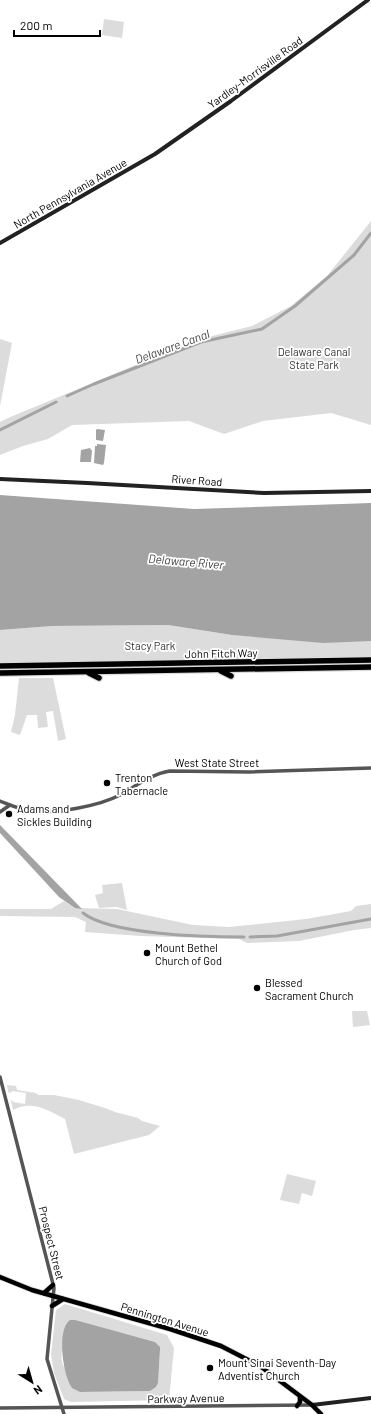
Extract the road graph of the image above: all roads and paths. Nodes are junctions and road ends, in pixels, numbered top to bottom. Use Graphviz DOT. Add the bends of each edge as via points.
graph roads {
  1 [pos="368,0"];
  2 [pos="150,157"];
  3 [pos="0,243"];
  4 [pos="0,480"];
  5 [pos="371,491"];
  6 [pos="371,660"];
  7 [pos="0,666"];
  8 [pos="371,666"];
  9 [pos="215,670"];
  10 [pos="85,672"];
  11 [pos="0,673"];
  12 [pos="231,676"];
  13 [pos="99,678"];
  14 [pos="371,768"];
  15 [pos="0,801"];
  16 [pos="10,805"];
  17 [pos="0,812"];
  18 [pos="0,1077"];
  19 [pos="0,1277"];
  20 [pos="53,1285"];
  21 [pos="44,1293"];
  22 [pos="54,1296"];
  23 [pos="63,1298"];
  24 [pos="52,1306"];
  25 [pos="300,1397"];
  26 [pos="371,1398"];
  27 [pos="312,1405"];
  28 [pos="297,1406"];
  29 [pos="0,1408"];
  30 [pos="62,1408"];
  31 [pos="64,1414"];
  32 [pos="321,1414"];
  1 -- 2 [label="main road, Yardley-Morrisville Road" via="201,123"];
  2 -- 3 [label="main road, North Pennsylvania Avenue"];
  4 -- 5 [label="main road, River Road" via="264,493"];
  6 -- 7 [label="highway, John Fitch Way"];
  8 -- 9 [label="highway, John Fitch Way"];
  9 -- 10 [label="highway, John Fitch Way"];
  9 -- 12 [label="highway"];
  10 -- 11 [label="highway, John Fitch Way"];
  10 -- 13 [label="highway"];
  14 -- 16 [label="street, West State Street" via="249,772 170,771 157,774 101,803 42,812"];
  15 -- 16 [label="street, West State Street"];
  16 -- 17 [label="street"];
  18 -- 20 [label="street, Prospect Street"];
  19 -- 21 [label="main road, Pennington Avenue"];
  20 -- 21 [label="main road"];
  20 -- 22 [label="street, Prospect Street"];
  21 -- 22 [label="main road, Pennington Avenue"];
  22 -- 23 [label="main road, Pennington Avenue"];
  22 -- 24 [label="street, Prospect Street"];
  23 -- 24 [label="main road"];
  23 -- 25 [label="main road, Pennington Avenue" via="217,1344 260,1366"];
  24 -- 30 [label="street, Prospect Street" via="47,1359"];
  25 -- 27 [label="main road, Pennington Avenue"];
  25 -- 28 [label="main road"];
  26 -- 27 [label="main road, Parkway Avenue"];
  27 -- 28 [label="street, Parkway Avenue"];
  27 -- 32 [label="main road, Pennington Avenue"];
  28 -- 30 [label="street, Parkway Avenue"];
  29 -- 30 [label="street, Parkway Avenue"];
  30 -- 31 [label="street, Prospect Street"];
}
